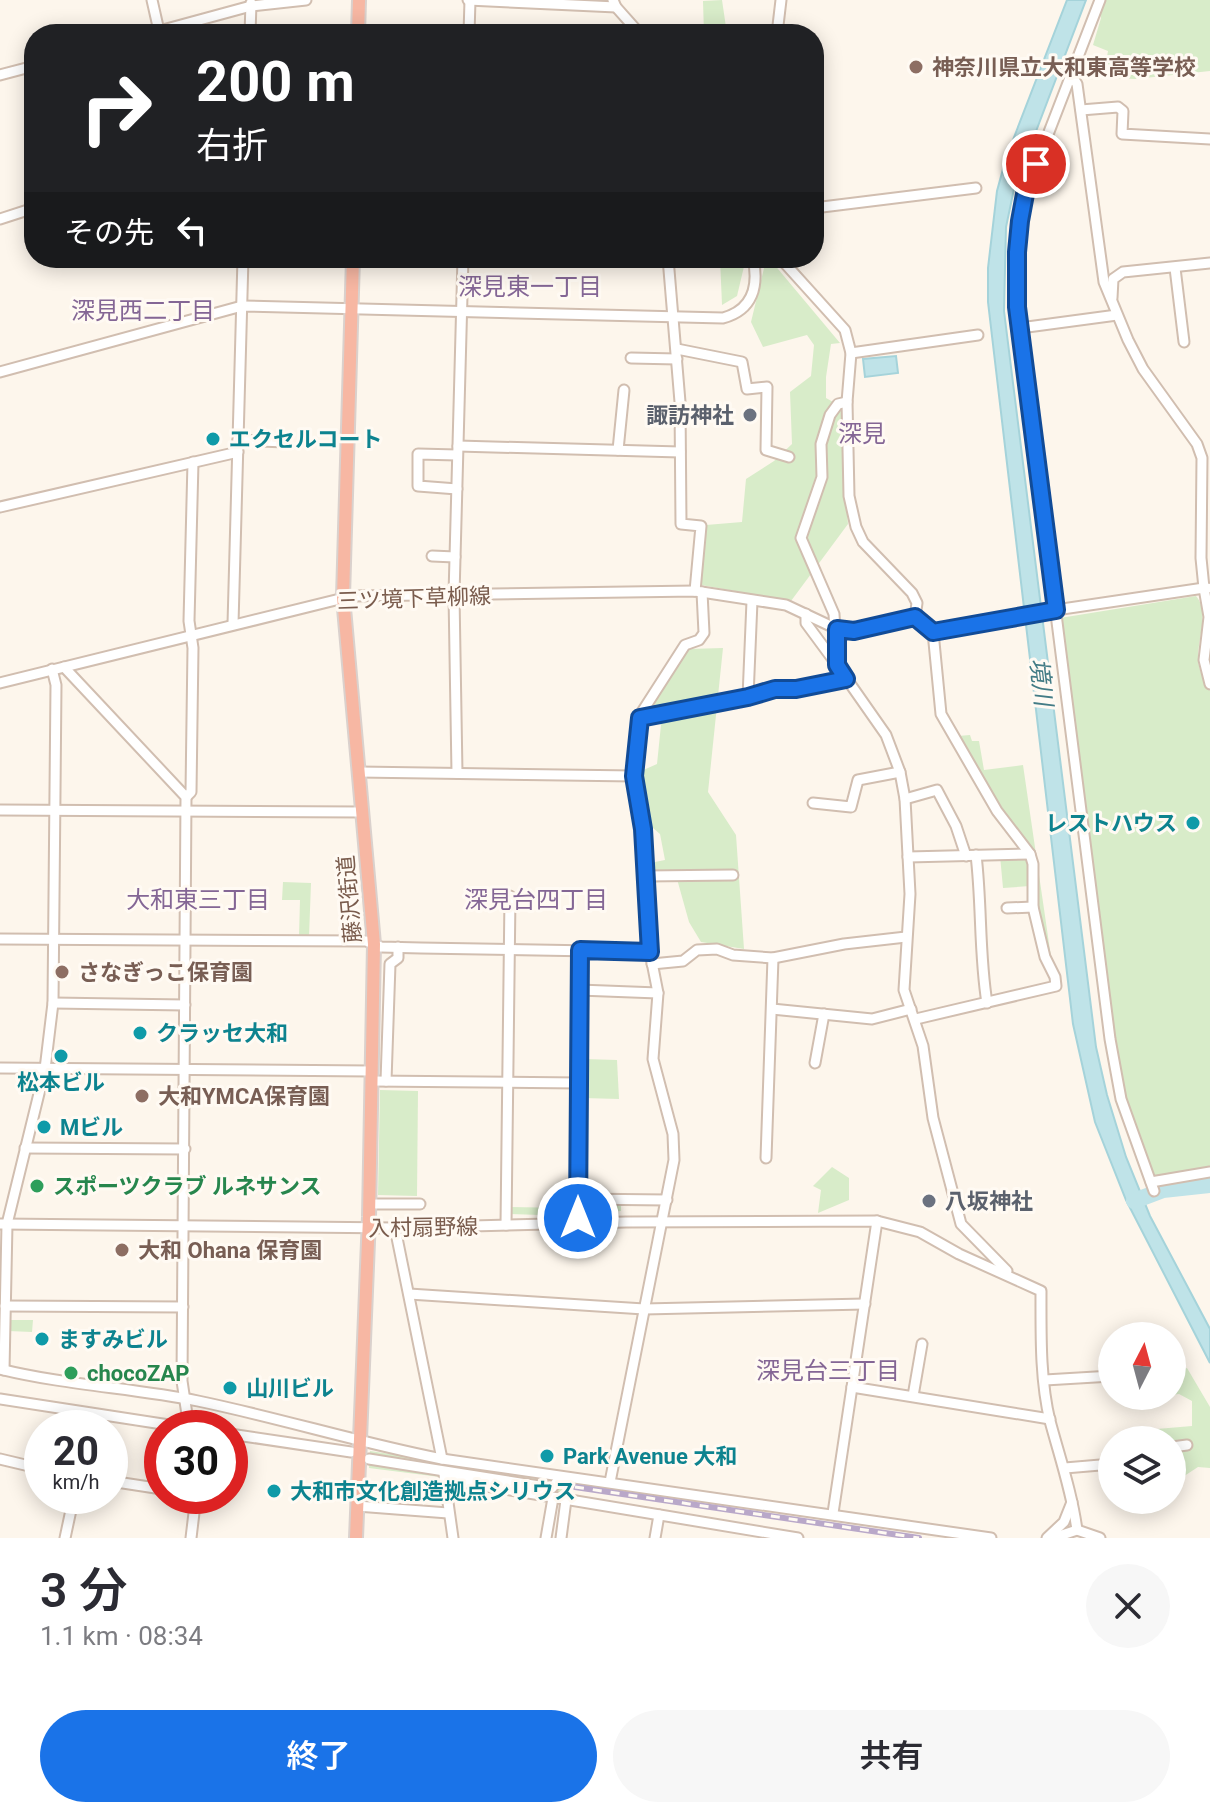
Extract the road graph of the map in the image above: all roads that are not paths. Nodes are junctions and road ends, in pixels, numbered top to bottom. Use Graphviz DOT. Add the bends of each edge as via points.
graph roads {
  1 [pos="152,0"];
  2 [pos="306,0"];
  3 [pos="359,0"];
  4 [pos="469,0"];
  5 [pos="781,0"];
  6 [pos="1100,0"];
  7 [pos="251,3"];
  8 [pos="615,3"];
  9 [pos="157,24"];
  10 [pos="182,24"];
  11 [pos="250,24"];
  12 [pos="358,24"];
  13 [pos="469,24"];
  14 [pos="632,24"];
  15 [pos="778,24"];
  16 [pos="24,69"];
  17 [pos="0,75"];
  18 [pos="1071,75"];
  19 [pos="1081,110"];
  20 [pos="1210,139"];
  21 [pos="976,188"];
  22 [pos="824,207"];
  23 [pos="24,211"];
  24 [pos="0,219"];
  25 [pos="1210,263"];
  26 [pos="243,268"];
  27 [pos="353,268"];
  28 [pos="463,268"];
  29 [pos="669,268"];
  30 [pos="754,268"];
  31 [pos="788,268"];
  32 [pos="1175,268"];
  33 [pos="1112,302"];
  34 [pos="242,306"];
  35 [pos="352,309"];
  36 [pos="462,312"];
  37 [pos="1117,315"];
  38 [pos="674,317"];
  39 [pos="1020,328"];
  40 [pos="978,335"];
  41 [pos="1184,342"];
  42 [pos="851,353"];
  43 [pos="677,354"];
  44 [pos="631,358"];
  45 [pos="0,372"];
  46 [pos="624,390"];
  47 [pos="847,402"];
  48 [pos="238,440"];
  49 [pos="285,442"];
  50 [pos="458,450"];
  51 [pos="618,450"];
  52 [pos="238,452"];
  53 [pos="680,452"];
  54 [pos="789,457"];
  55 [pos="193,462"];
  56 [pos="457,489"];
  57 [pos="0,507"];
  58 [pos="432,556"];
  59 [pos="455,557"];
  60 [pos="1207,588"];
  61 [pos="699,592"];
  62 [pos="454,595"];
  63 [pos="343,597"];
  64 [pos="752,601"];
  65 [pos="1054,611"];
  66 [pos="806,614"];
  67 [pos="915,617"];
  68 [pos="233,624"];
  69 [pos="837,629"];
  70 [pos="933,632"];
  71 [pos="190,634"];
  72 [pos="837,665"];
  73 [pos="64,667"];
  74 [pos="52,669"];
  75 [pos="846,679"];
  76 [pos="0,683"];
  77 [pos="1210,684"];
  78 [pos="748,697"];
  79 [pos="640,718"];
  80 [pos="359,772"];
  81 [pos="900,772"];
  82 [pos="457,773"];
  83 [pos="634,776"];
  84 [pos="186,797"];
  85 [pos="905,799"];
  86 [pos="813,803"];
  87 [pos="0,810"];
  88 [pos="54,810"];
  89 [pos="186,811"];
  90 [pos="362,812"];
  91 [pos="1030,854"];
  92 [pos="971,856"];
  93 [pos="908,857"];
  94 [pos="733,875"];
  95 [pos="646,876"];
  96 [pos="510,896"];
  97 [pos="1033,907"];
  98 [pos="1007,908"];
  99 [pos="906,937"];
  100 [pos="0,939"];
  101 [pos="54,939"];
  102 [pos="186,940"];
  103 [pos="374,944"];
  104 [pos="398,947"];
  105 [pos="509,950"];
  106 [pos="580,950"];
  107 [pos="650,952"];
  108 [pos="773,958"];
  109 [pos="652,964"];
  110 [pos="579,990"];
  111 [pos="658,993"];
  112 [pos="53,1003"];
  113 [pos="987,1003"];
  114 [pos="185,1005"];
  115 [pos="772,1009"];
  116 [pos="911,1009"];
  117 [pos="824,1014"];
  118 [pos="916,1019"];
  119 [pos="815,1063"];
  120 [pos="0,1068"];
  121 [pos="45,1069"];
  122 [pos="185,1070"];
  123 [pos="371,1076"];
  124 [pos="386,1081"];
  125 [pos="508,1082"];
  126 [pos="579,1083"];
  127 [pos="25,1148"];
  128 [pos="185,1149"];
  129 [pos="766,1158"];
  130 [pos="1210,1172"];
  131 [pos="578,1199"];
  132 [pos="667,1200"];
  133 [pos="376,1204"];
  134 [pos="420,1204"];
  135 [pos="877,1221"];
  136 [pos="661,1222"];
  137 [pos="4,1224"];
  138 [pos="578,1224"];
  139 [pos="506,1225"];
  140 [pos="183,1226"];
  141 [pos="368,1228"];
  142 [pos="395,1228"];
  143 [pos="1012,1276"];
  144 [pos="409,1294"];
  145 [pos="865,1304"];
  146 [pos="5,1306"];
  147 [pos="183,1307"];
  148 [pos="644,1309"];
  149 [pos="922,1344"];
  150 [pos="2,1370"];
  151 [pos="1098,1377"];
  152 [pos="1045,1380"];
  153 [pos="852,1387"];
  154 [pos="913,1396"];
  155 [pos="0,1399"];
  156 [pos="183,1399"];
  157 [pos="184,1410"];
  158 [pos="1050,1419"];
  159 [pos="144,1421"];
  160 [pos="248,1436"];
  161 [pos="356,1447"];
  162 [pos="0,1459"];
  163 [pos="369,1459"];
  164 [pos="442,1459"];
  165 [pos="24,1465"];
  166 [pos="1098,1465"];
  167 [pos="1065,1468"];
  168 [pos="444,1475"];
  169 [pos="559,1479"];
  170 [pos="610,1482"];
  171 [pos="552,1494"];
  172 [pos="566,1500"];
  173 [pos="1073,1500"];
  174 [pos="357,1506"];
  175 [pos="448,1513"];
  176 [pos="833,1513"];
  177 [pos="71,1514"];
  178 [pos="194,1514"];
  179 [pos="659,1515"];
  180 [pos="1077,1530"];
  181 [pos="760,1535"];
  182 [pos="67,1537"];
  183 [pos="191,1538"];
  184 [pos="356,1538"];
  185 [pos="453,1538"];
  186 [pos="546,1538"];
  187 [pos="561,1538"];
  188 [pos="655,1538"];
  189 [pos="795,1538"];
  190 [pos="991,1538"];
  191 [pos="1047,1538"];
  192 [pos="1053,1538"];
  193 [pos="1100,1538"];
  1 -- 9 [label="street"];
  2 -- 7 [label="street"];
  3 -- 12 [label="highway"];
  4 -- 8 [label="street"];
  4 -- 13 [label="street"];
  5 -- 15 [label="street"];
  6 -- 18 [label="street"];
  7 -- 10 [label="street"];
  7 -- 11 [label="street"];
  8 -- 14 [label="street"];
  16 -- 17 [label="street"];
  18 -- 19 [label="street"];
  18 -- 39 [label="street" via="1025,194 1017,252"];
  19 -- 20 [label="street" via="1118,107 1123,111 1122,134"];
  19 -- 33 [label="street" via="1104,282"];
  21 -- 22 [label="street"];
  23 -- 24 [label="street"];
  25 -- 32 [label="street"];
  26 -- 34 [label="street"];
  27 -- 35 [label="highway, 藤沢街道"];
  28 -- 36 [label="street"];
  29 -- 38 [label="street"];
  30 -- 38 [label="street" via="751,299 742,309 723,318"];
  31 -- 42 [label="street" via="840,321"];
  32 -- 33 [label="street" via="1116,275"];
  32 -- 41 [label="street"];
  33 -- 37 [label="street"];
  34 -- 35 [label="street"];
  34 -- 45 [label="street"];
  34 -- 48 [label="street"];
  35 -- 36 [label="street"];
  35 -- 63 [label="highway, 藤沢街道"];
  36 -- 38 [label="street"];
  36 -- 50 [label="street"];
  37 -- 39 [label="street"];
  37 -- 60 [label="street" via="1143,369 1200,452 1201,558"];
  38 -- 43 [label="street"];
  39 -- 65 [label="street"];
  40 -- 42 [label="street"];
  42 -- 47 [label="street"];
  43 -- 44 [label="street"];
  43 -- 53 [label="street"];
  43 -- 54 [label="street" via="742,362 747,389 767,387 766,450"];
  46 -- 51 [label="street"];
  47 -- 67 [label="street" via="849,496 858,533 912,593"];
  47 -- 69 [label="street" via="830,415 821,444 822,477 801,538"];
  48 -- 49 [label="street"];
  48 -- 52 [label="street"];
  50 -- 51 [label="street"];
  50 -- 56 [label="street"];
  50 -- 56 [label="street" via="418,454 418,486"];
  51 -- 53 [label="street"];
  52 -- 55 [label="street"];
  52 -- 68 [label="street"];
  53 -- 61 [label="street" via="681,524 701,526"];
  55 -- 57 [label="street"];
  55 -- 71 [label="street"];
  56 -- 59 [label="street"];
  58 -- 59 [label="street"];
  59 -- 62 [label="street"];
  60 -- 65 [label="street"];
  60 -- 77 [label="street" via="1204,660"];
  61 -- 62 [label="street, 三ツ境下草柳線"];
  61 -- 64 [label="street, 三ツ境下草柳線"];
  61 -- 79 [label="street" via="704,633 685,645"];
  62 -- 63 [label="street, 三ツ境下草柳線"];
  62 -- 82 [label="street"];
  63 -- 68 [label="street, 三ツ境下草柳線"];
  63 -- 80 [label="highway, 藤沢街道"];
  64 -- 66 [label="street, 三ツ境下草柳線" via="786,605"];
  64 -- 78 [label="street"];
  65 -- 70 [label="street"];
  65 -- 130 [label="street" via="1121,1099 1152,1186"];
  66 -- 69 [label="street, 三ツ境下草柳線"];
  66 -- 72 [label="street" via="806,623"];
  67 -- 69 [label="street" via="854,631"];
  67 -- 70 [label="street"];
  68 -- 71 [label="street, 三ツ境下草柳線"];
  69 -- 72 [label="street"];
  70 -- 91 [label="street" via="941,714 997,811"];
  71 -- 73 [label="street, 三ツ境下草柳線"];
  71 -- 84 [label="street" via="191,792"];
  72 -- 75 [label="street"];
  73 -- 74 [label="street, 三ツ境下草柳線"];
  73 -- 84 [label="street"];
  74 -- 76 [label="street, 三ツ境下草柳線"];
  74 -- 88 [label="street"];
  75 -- 78 [label="street"];
  75 -- 81 [label="street" via="886,735"];
  78 -- 79 [label="street"];
  79 -- 83 [label="street"];
  80 -- 82 [label="street"];
  80 -- 90 [label="highway, 藤沢街道"];
  81 -- 85 [label="street"];
  81 -- 86 [label="street" via="858,780 851,807"];
  82 -- 83 [label="street"];
  83 -- 95 [label="street"];
  84 -- 89 [label="street"];
  85 -- 92 [label="street" via="937,790"];
  85 -- 93 [label="street"];
  87 -- 88 [label="street"];
  88 -- 89 [label="street"];
  88 -- 101 [label="street"];
  89 -- 90 [label="street"];
  89 -- 102 [label="street"];
  90 -- 103 [label="highway, 藤沢街道"];
  91 -- 92 [label="street"];
  91 -- 97 [label="street"];
  92 -- 93 [label="street"];
  92 -- 113 [label="street" via="981,896"];
  93 -- 99 [label="street"];
  94 -- 95 [label="street"];
  95 -- 107 [label="street"];
  96 -- 105 [label="street"];
  97 -- 98 [label="street"];
  97 -- 113 [label="street" via="1056,986"];
  99 -- 108 [label="street"];
  99 -- 116 [label="street" via="904,990"];
  100 -- 101 [label="street"];
  101 -- 102 [label="street"];
  101 -- 112 [label="street"];
  102 -- 103 [label="street"];
  102 -- 114 [label="street"];
  103 -- 104 [label="street"];
  103 -- 123 [label="highway, 藤沢街道"];
  104 -- 105 [label="street"];
  104 -- 124 [label="street" via="398,958 390,964"];
  105 -- 106 [label="street"];
  105 -- 125 [label="street"];
  106 -- 107 [label="street"];
  106 -- 110 [label="street"];
  107 -- 109 [label="street"];
  108 -- 109 [label="street" via="717,949 697,950 683,961"];
  108 -- 115 [label="street"];
  109 -- 111 [label="street"];
  110 -- 111 [label="street"];
  110 -- 126 [label="street"];
  111 -- 132 [label="street" via="653,1059 673,1134"];
  112 -- 114 [label="street"];
  112 -- 121 [label="street"];
  113 -- 118 [label="street"];
  114 -- 122 [label="street"];
  115 -- 117 [label="street"];
  115 -- 129 [label="street"];
  116 -- 117 [label="street" via="872,1019"];
  116 -- 118 [label="street"];
  117 -- 119 [label="street"];
  118 -- 143 [label="street" via="933,1118 961,1224"];
  120 -- 121 [label="street"];
  121 -- 122 [label="street"];
  121 -- 127 [label="street"];
  122 -- 123 [label="street"];
  122 -- 128 [label="street"];
  123 -- 124 [label="street"];
  123 -- 141 [label="highway, 藤沢街道"];
  124 -- 125 [label="street"];
  125 -- 126 [label="street"];
  125 -- 139 [label="street"];
  126 -- 131 [label="street"];
  127 -- 128 [label="street"];
  127 -- 137 [label="street"];
  128 -- 140 [label="street"];
  131 -- 132 [label="street"];
  131 -- 138 [label="street"];
  132 -- 136 [label="street"];
  133 -- 134 [label="street"];
  135 -- 136 [label="street, 入村扇野線"];
  135 -- 143 [label="street, 入村扇野線" via="920,1232"];
  135 -- 145 [label="street"];
  136 -- 138 [label="street, 入村扇野線"];
  136 -- 148 [label="street"];
  137 -- 140 [label="street, 入村扇野線"];
  137 -- 146 [label="street"];
  138 -- 139 [label="street, 入村扇野線"];
  139 -- 142 [label="street, 入村扇野線"];
  140 -- 141 [label="street, 入村扇野線"];
  140 -- 147 [label="street"];
  141 -- 142 [label="street, 入村扇野線"];
  141 -- 161 [label="highway, 藤沢街道"];
  142 -- 144 [label="street"];
  143 -- 152 [label="street" via="1041,1291"];
  144 -- 148 [label="street"];
  144 -- 164 [label="street"];
  145 -- 148 [label="street"];
  145 -- 153 [label="street"];
  146 -- 147 [label="street"];
  146 -- 150 [label="street"];
  147 -- 156 [label="street"];
  148 -- 170 [label="street"];
  149 -- 154 [label="street"];
  150 -- 156 [label="street"];
  151 -- 152 [label="street"];
  152 -- 158 [label="street"];
  153 -- 154 [label="street"];
  153 -- 176 [label="street"];
  154 -- 158 [label="street"];
  155 -- 159 [label="street"];
  156 -- 157 [label="street"];
  156 -- 161 [label="street"];
  158 -- 167 [label="street"];
  160 -- 161 [label="street"];
  161 -- 164 [label="street"];
  161 -- 174 [label="highway, 藤沢街道"];
  162 -- 165 [label="street"];
  163 -- 168 [label="street"];
  164 -- 170 [label="street"];
  166 -- 167 [label="street"];
  167 -- 173 [label="street"];
  168 -- 171 [label="street"];
  168 -- 175 [label="street"];
  169 -- 171 [label="street"];
  170 -- 176 [label="street"];
  171 -- 172 [label="street"];
  171 -- 186 [label="street"];
  172 -- 179 [label="street"];
  172 -- 187 [label="street"];
  173 -- 180 [label="street"];
  173 -- 191 [label="street" via="1064,1522"];
  174 -- 175 [label="street"];
  174 -- 184 [label="highway, 藤沢街道"];
  175 -- 185 [label="street"];
  176 -- 190 [label="street"];
  177 -- 182 [label="street"];
  178 -- 183 [label="street"];
  179 -- 181 [label="street"];
  179 -- 188 [label="street"];
  180 -- 192 [label="street"];
  180 -- 193 [label="street"];
  181 -- 189 [label="street"];
}
